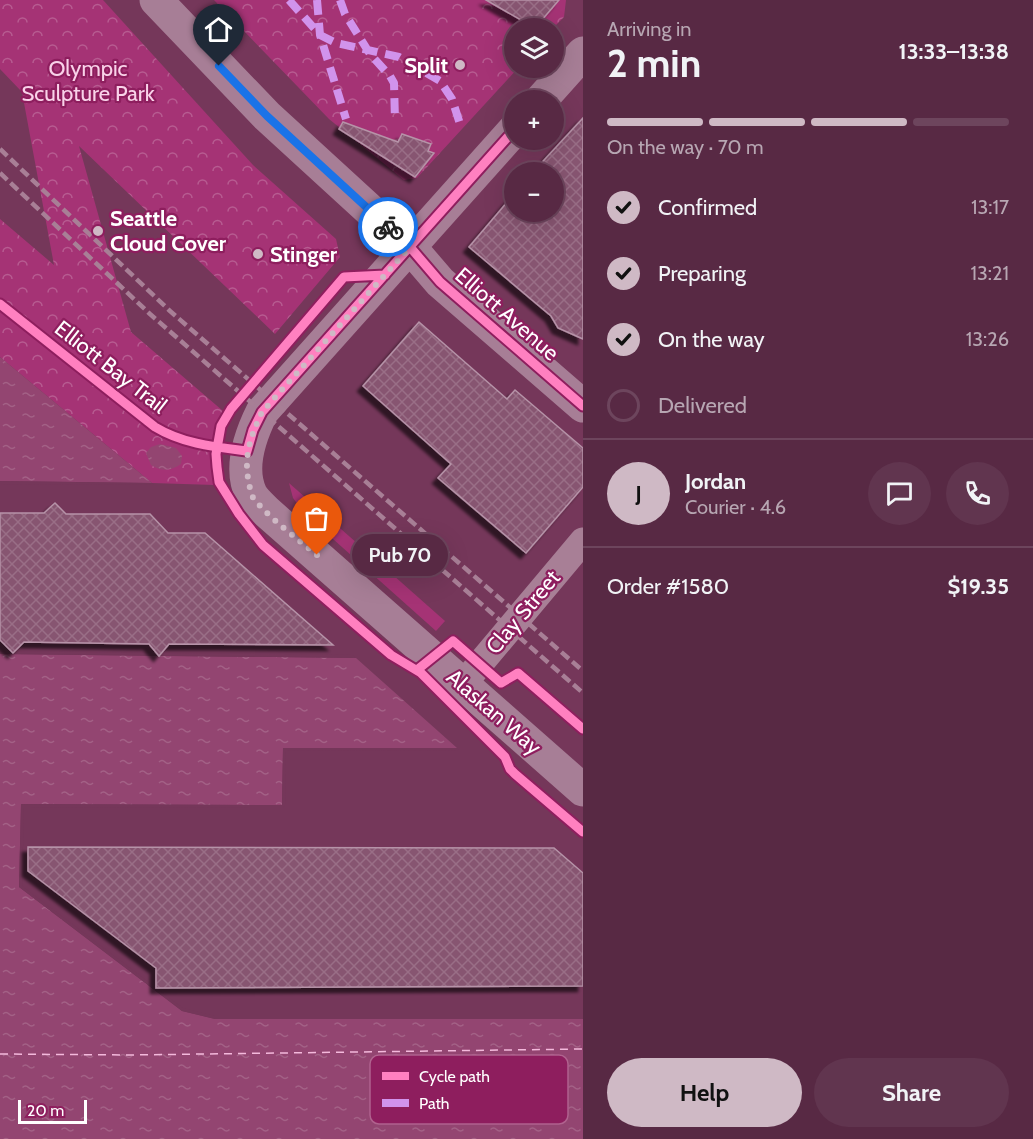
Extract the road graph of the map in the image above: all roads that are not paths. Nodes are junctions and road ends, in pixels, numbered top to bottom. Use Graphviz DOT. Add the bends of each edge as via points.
graph roads {
  1 [pos="156,0"];
  2 [pos="583,53"];
  3 [pos="550,90"];
  4 [pos="504,141"];
  5 [pos="410,247"];
  6 [pos="583,406"];
  7 [pos="583,541"];
  8 [pos="463,684"];
  9 [pos="583,790"];
  1 -- 5 [label="main road, Elliott Avenue" via="267,116"];
  2 -- 3 [label="main road"];
  4 -- 5 [label="main road"];
  5 -- 6 [label="main road, Elliott Avenue" via="440,282"];
  5 -- 8 [label="main road, Alaskan Way" via="262,412 247,451 247,472 251,495 267,512"];
  7 -- 8 [label="street, Clay Street"];
  8 -- 9 [label="main road, Alaskan Way"];
}
